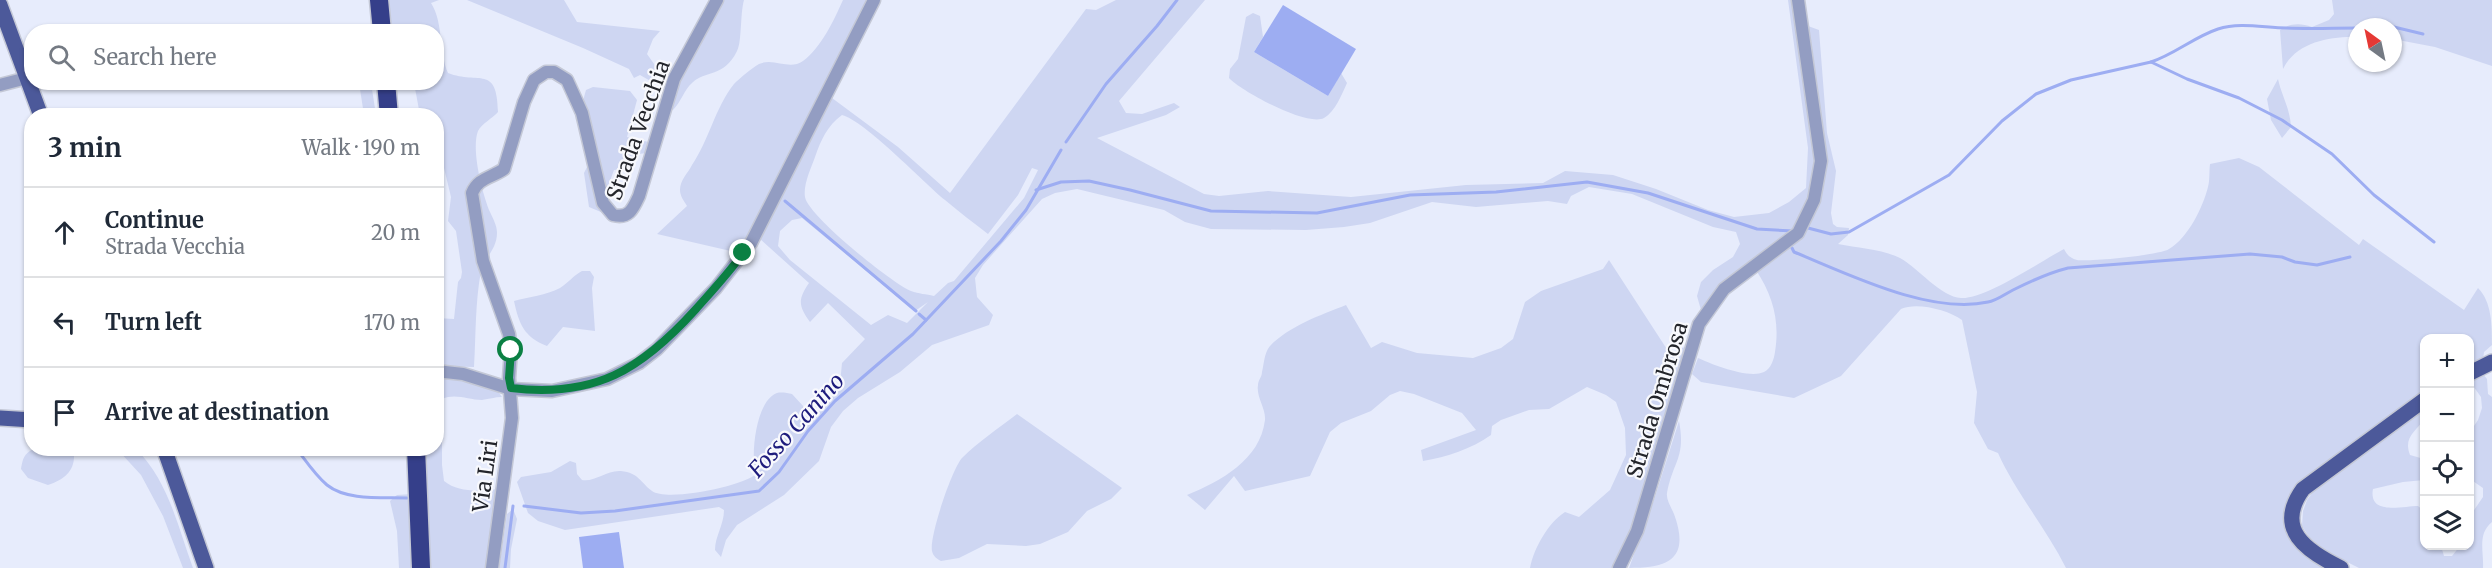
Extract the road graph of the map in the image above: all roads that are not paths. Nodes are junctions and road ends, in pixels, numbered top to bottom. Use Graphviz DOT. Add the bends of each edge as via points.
graph roads {
  1 [pos="379,0"];
  2 [pos="717,0"];
  3 [pos="874,0"];
  4 [pos="1798,0"];
  5 [pos="0,5"];
  6 [pos="380,24"];
  7 [pos="24,70"];
  8 [pos="24,79"];
  9 [pos="0,85"];
  10 [pos="31,90"];
  11 [pos="387,90"];
  12 [pos="38,108"];
  13 [pos="388,108"];
  14 [pos="2492,362"];
  15 [pos="2474,371"];
  16 [pos="444,372"];
  17 [pos="511,388"];
  18 [pos="2420,403"];
  19 [pos="0,418"];
  20 [pos="24,420"];
  21 [pos="165,456"];
  22 [pos="416,456"];
  23 [pos="206,568"];
  24 [pos="421,568"];
  25 [pos="492,568"];
  26 [pos="1619,568"];
  27 [pos="2341,568"];
  1 -- 6 [label="highway"];
  2 -- 17 [label="street, Strada Vecchia" via="674,79 639,196 627,215 613,215 603,203 582,113 567,80 554,72 534,80 504,169 475,186 472,193 483,261 510,334"];
  3 -- 17 [label="street" via="751,243 685,321 639,363 607,379 552,391"];
  4 -- 26 [label="street, Strada Ombrosa" via="1821,161 1814,200 1798,233 1724,289 1699,324 1637,531"];
  5 -- 7 [label="main road"];
  8 -- 9 [label="street"];
  10 -- 12 [label="main road"];
  11 -- 13 [label="highway"];
  14 -- 15 [label="main road"];
  16 -- 17 [label="street"];
  17 -- 25 [label="street, Via Liri" via="513,418"];
  18 -- 27 [label="main road" via="2303,489 2294,502 2292,524 2298,538 2314,553"];
  19 -- 20 [label="main road"];
  21 -- 23 [label="main road"];
  22 -- 24 [label="highway"];
}
